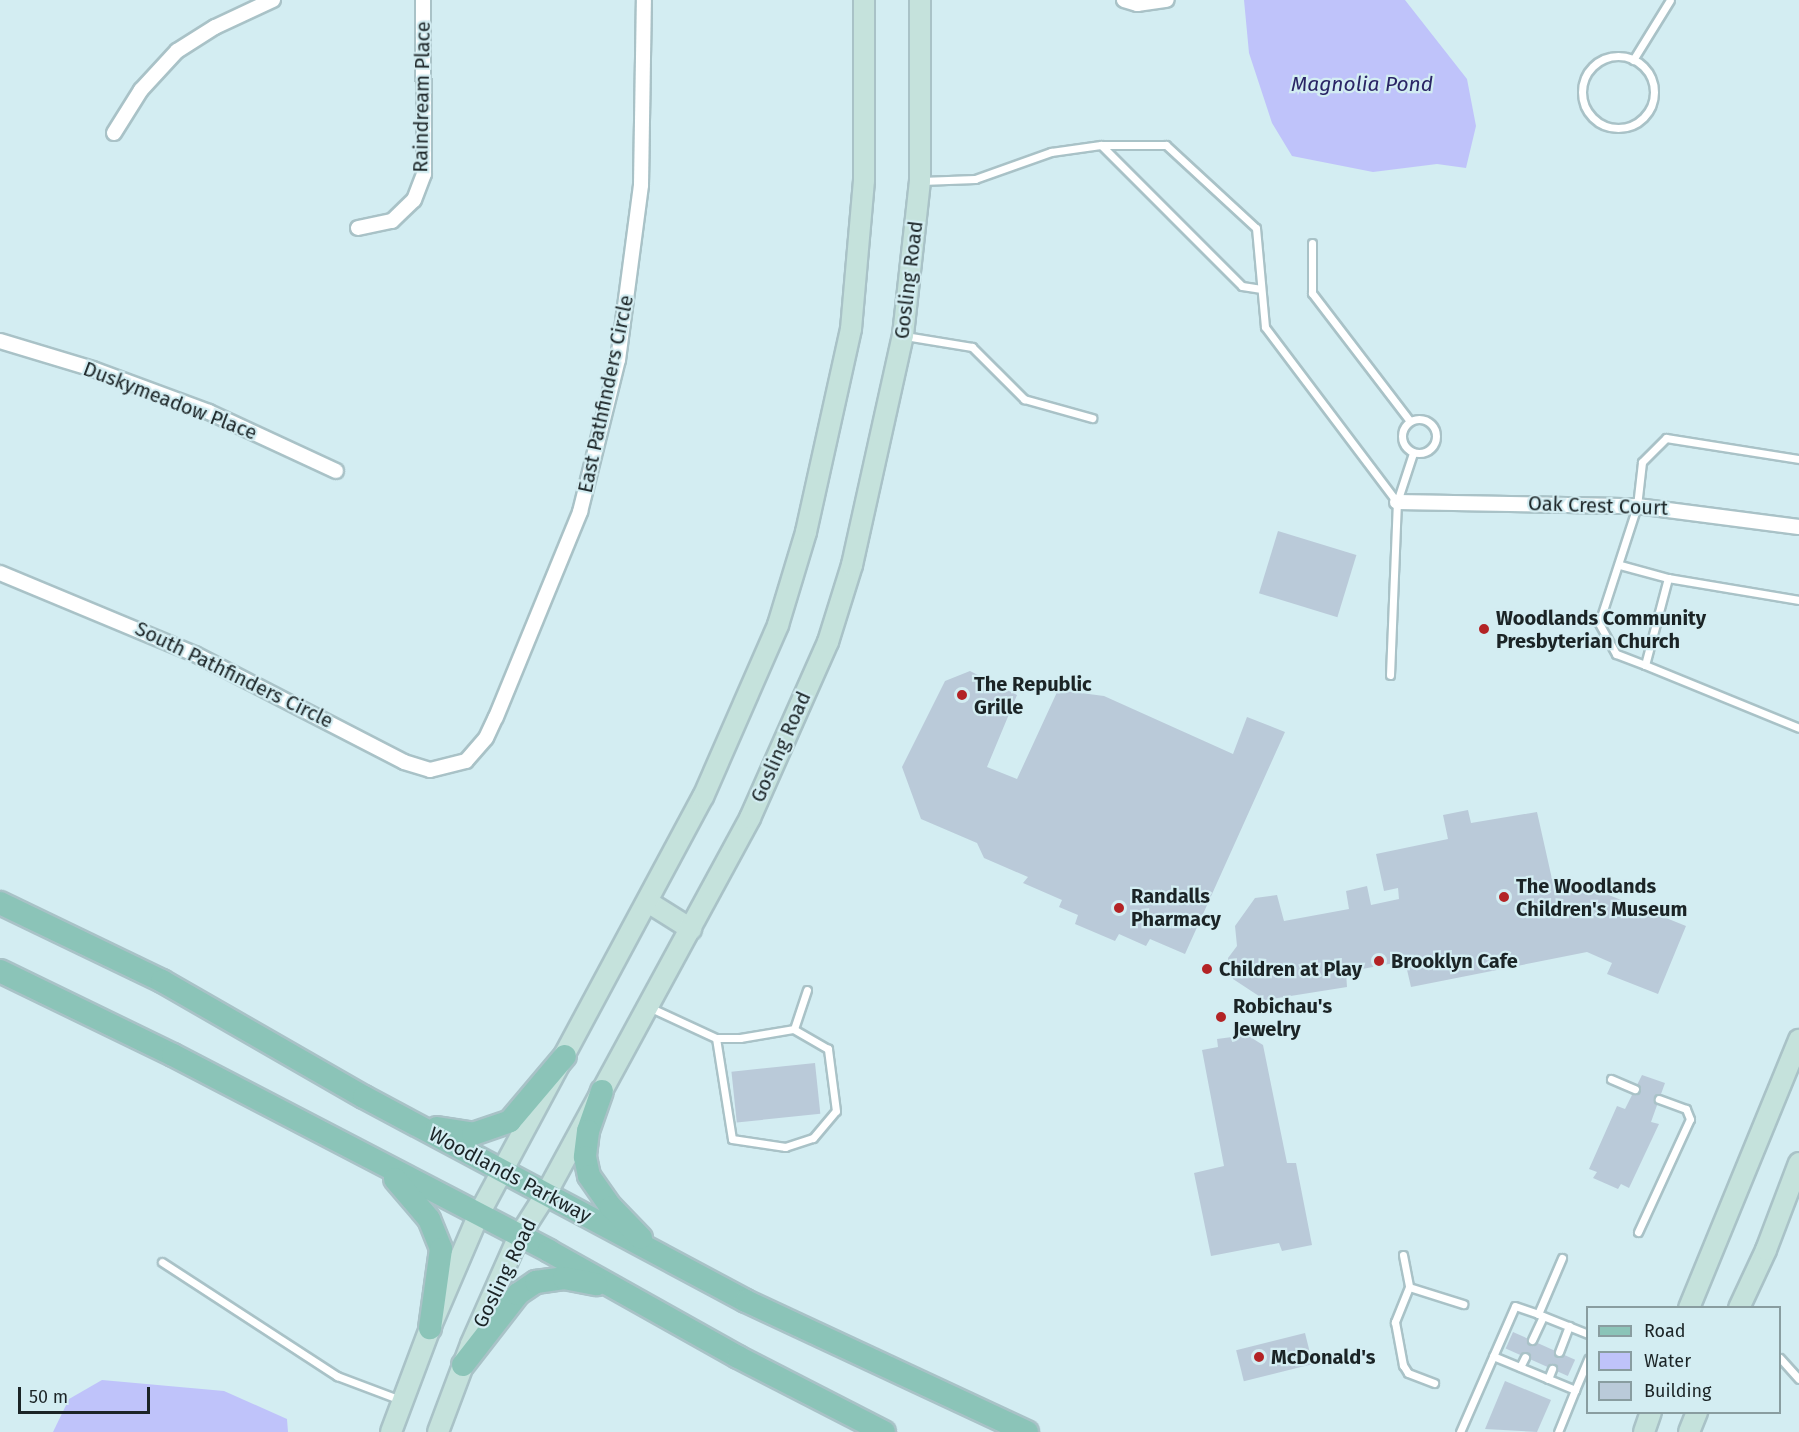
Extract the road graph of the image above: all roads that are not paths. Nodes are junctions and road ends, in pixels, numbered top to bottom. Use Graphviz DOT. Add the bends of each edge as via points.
graph roads {
  1 [pos="273,0"];
  2 [pos="423,0"];
  3 [pos="644,0"];
  4 [pos="864,0"];
  5 [pos="920,0"];
  6 [pos="1124,0"];
  7 [pos="1670,0"];
  8 [pos="1165,2"];
  9 [pos="1633,60"];
  10 [pos="114,133"];
  11 [pos="1101,145"];
  12 [pos="920,181"];
  13 [pos="358,228"];
  14 [pos="1312,243"];
  15 [pos="1260,289"];
  16 [pos="903,335"];
  17 [pos="0,342"];
  18 [pos="1092,418"];
  19 [pos="1410,421"];
  20 [pos="1413,453"];
  21 [pos="1799,459"];
  22 [pos="336,471"];
  23 [pos="1396,502"];
  24 [pos="1637,506"];
  25 [pos="1799,527"];
  26 [pos="1620,566"];
  27 [pos="0,573"];
  28 [pos="1668,578"];
  29 [pos="1799,600"];
  30 [pos="1645,665"];
  31 [pos="1390,675"];
  32 [pos="1799,728"];
  33 [pos="466,761"];
  34 [pos="648,902"];
  35 [pos="0,903"];
  36 [pos="691,929"];
  37 [pos="0,971"];
  38 [pos="807,990"];
  39 [pos="648,1007"];
  40 [pos="794,1029"];
  41 [pos="716,1038"];
  42 [pos="1799,1040"];
  43 [pos="565,1056"];
  44 [pos="1611,1079"];
  45 [pos="1635,1089"];
  46 [pos="602,1091"];
  47 [pos="1659,1099"];
  48 [pos="408,1120"];
  49 [pos="370,1160"];
  50 [pos="1799,1162"];
  51 [pos="504,1171"];
  52 [pos="546,1194"];
  53 [pos="478,1216"];
  54 [pos="1638,1232"];
  55 [pos="518,1238"];
  56 [pos="657,1254"];
  57 [pos="1403,1255"];
  58 [pos="1562,1258"];
  59 [pos="162,1262"];
  60 [pos="1409,1287"];
  61 [pos="620,1291"];
  62 [pos="1463,1304"];
  63 [pos="1690,1306"];
  64 [pos="1740,1306"];
  65 [pos="1541,1315"];
  66 [pos="1569,1326"];
  67 [pos="430,1328"];
  68 [pos="1586,1334"];
  69 [pos="1532,1340"];
  70 [pos="1558,1352"];
  71 [pos="1493,1356"];
  72 [pos="1525,1357"];
  73 [pos="1586,1362"];
  74 [pos="1781,1363"];
  75 [pos="463,1365"];
  76 [pos="1520,1368"];
  77 [pos="1552,1369"];
  78 [pos="1548,1379"];
  79 [pos="1799,1379"];
  80 [pos="1434,1383"];
  81 [pos="1575,1390"];
  82 [pos="403,1401"];
  83 [pos="1651,1414"];
  84 [pos="1697,1414"];
  85 [pos="391,1432"];
  86 [pos="438,1432"];
  87 [pos="884,1432"];
  88 [pos="1027,1432"];
  89 [pos="1460,1432"];
  90 [pos="1558,1432"];
  91 [pos="1644,1432"];
  92 [pos="1689,1432"];
  1 -- 10 [label="street" via="215,27 177,51 141,90"];
  2 -- 13 [label="street, Raindream Place" via="424,174 414,200 392,221"];
  3 -- 33 [label="street, East Pathfinders Circle" via="641,185 618,360 572,533 496,717 486,738"];
  4 -- 34 [label="main road" via="864,180 859,264 851,329 806,532 778,624 703,797"];
  5 -- 12 [label="main road, Gosling Road"];
  6 -- 8 [label="street" via="1137,4"];
  7 -- 9 [label="lane"];
  9 -- 9 [label="lane" via="1611,57 1591,68 1584,78 1582,101 1587,111 1605,126 1629,127 1640,121 1651,106 1651,77"];
  11 -- 12 [label="lane" via="1051,152 975,179"];
  11 -- 15 [label="lane" via="1242,286"];
  11 -- 15 [label="lane" via="1166,145 1256,228"];
  12 -- 16 [label="main road, Gosling Road"];
  14 -- 19 [label="lane" via="1312,293"];
  15 -- 23 [label="lane" via="1265,327"];
  16 -- 18 [label="lane" via="972,347 1024,399"];
  16 -- 36 [label="main road, Gosling Road" via="852,565 828,642 750,818"];
  17 -- 22 [label="street, Duskymeadow Place" via="93,369 209,412"];
  19 -- 20 [label="lane" via="1401,435 1404,446"];
  19 -- 20 [label="lane" via="1426,421 1436,434 1429,450"];
  20 -- 23 [label="lane"];
  21 -- 24 [label="lane" via="1666,438 1642,462"];
  23 -- 24 [label="street, Oak Crest Court"];
  23 -- 31 [label="lane"];
  24 -- 25 [label="street, Oak Crest Court"];
  24 -- 26 [label="lane"];
  26 -- 28 [label="lane"];
  26 -- 30 [label="lane" via="1599,622 1616,654"];
  27 -- 33 [label="street, South Pathfinders Circle" via="195,654 404,762 429,770"];
  28 -- 29 [label="lane"];
  28 -- 30 [label="lane"];
  30 -- 32 [label="lane"];
  34 -- 36 [label="main road"];
  34 -- 43 [label="main road"];
  35 -- 48 [label="main road, Woodlands Parkway" via="162,981"];
  36 -- 39 [label="main road, Gosling Road"];
  37 -- 49 [label="main road" via="173,1055"];
  38 -- 40 [label="lane"];
  39 -- 41 [label="lane"];
  39 -- 46 [label="main road, Gosling Road"];
  40 -- 41 [label="lane"];
  40 -- 41 [label="lane" via="828,1049 836,1111 813,1138 785,1147 732,1139"];
  42 -- 63 [label="main road"];
  43 -- 48 [label="main road" via="510,1120 492,1129 473,1134"];
  43 -- 51 [label="main road"];
  44 -- 45 [label="lane"];
  46 -- 52 [label="main road, Gosling Road"];
  46 -- 56 [label="main road" via="588,1131 585,1157 589,1176 611,1208"];
  47 -- 54 [label="lane" via="1686,1109 1690,1119"];
  48 -- 51 [label="main road, Woodlands Parkway"];
  49 -- 53 [label="main road"];
  49 -- 67 [label="main road" via="404,1186 436,1233 441,1268"];
  50 -- 64 [label="main road"];
  51 -- 52 [label="main road, Woodlands Parkway"];
  51 -- 53 [label="main road"];
  52 -- 55 [label="main road, Gosling Road"];
  52 -- 56 [label="main road, Woodlands Parkway"];
  53 -- 55 [label="main road"];
  53 -- 67 [label="main road"];
  55 -- 61 [label="main road"];
  55 -- 75 [label="main road, Gosling Road"];
  56 -- 88 [label="main road, Woodlands Parkway" via="746,1301"];
  57 -- 60 [label="lane"];
  58 -- 65 [label="lane"];
  59 -- 82 [label="lane" via="337,1376"];
  60 -- 62 [label="lane"];
  60 -- 80 [label="lane" via="1395,1322 1403,1365 1408,1372"];
  61 -- 75 [label="main road" via="564,1278 536,1282 518,1294"];
  61 -- 87 [label="main road"];
  65 -- 66 [label="lane"];
  65 -- 69 [label="lane"];
  65 -- 71 [label="lane" via="1515,1306"];
  66 -- 68 [label="lane"];
  66 -- 70 [label="lane"];
  67 -- 82 [label="main road"];
  71 -- 76 [label="lane"];
  71 -- 89 [label="lane"];
  72 -- 76 [label="lane"];
  73 -- 81 [label="lane"];
  74 -- 79 [label="lane"];
  75 -- 86 [label="main road, Gosling Road"];
  76 -- 78 [label="lane"];
  77 -- 78 [label="lane"];
  78 -- 81 [label="lane"];
  81 -- 90 [label="lane"];
  82 -- 85 [label="main road"];
  83 -- 91 [label="main road"];
  84 -- 92 [label="main road"];
}
